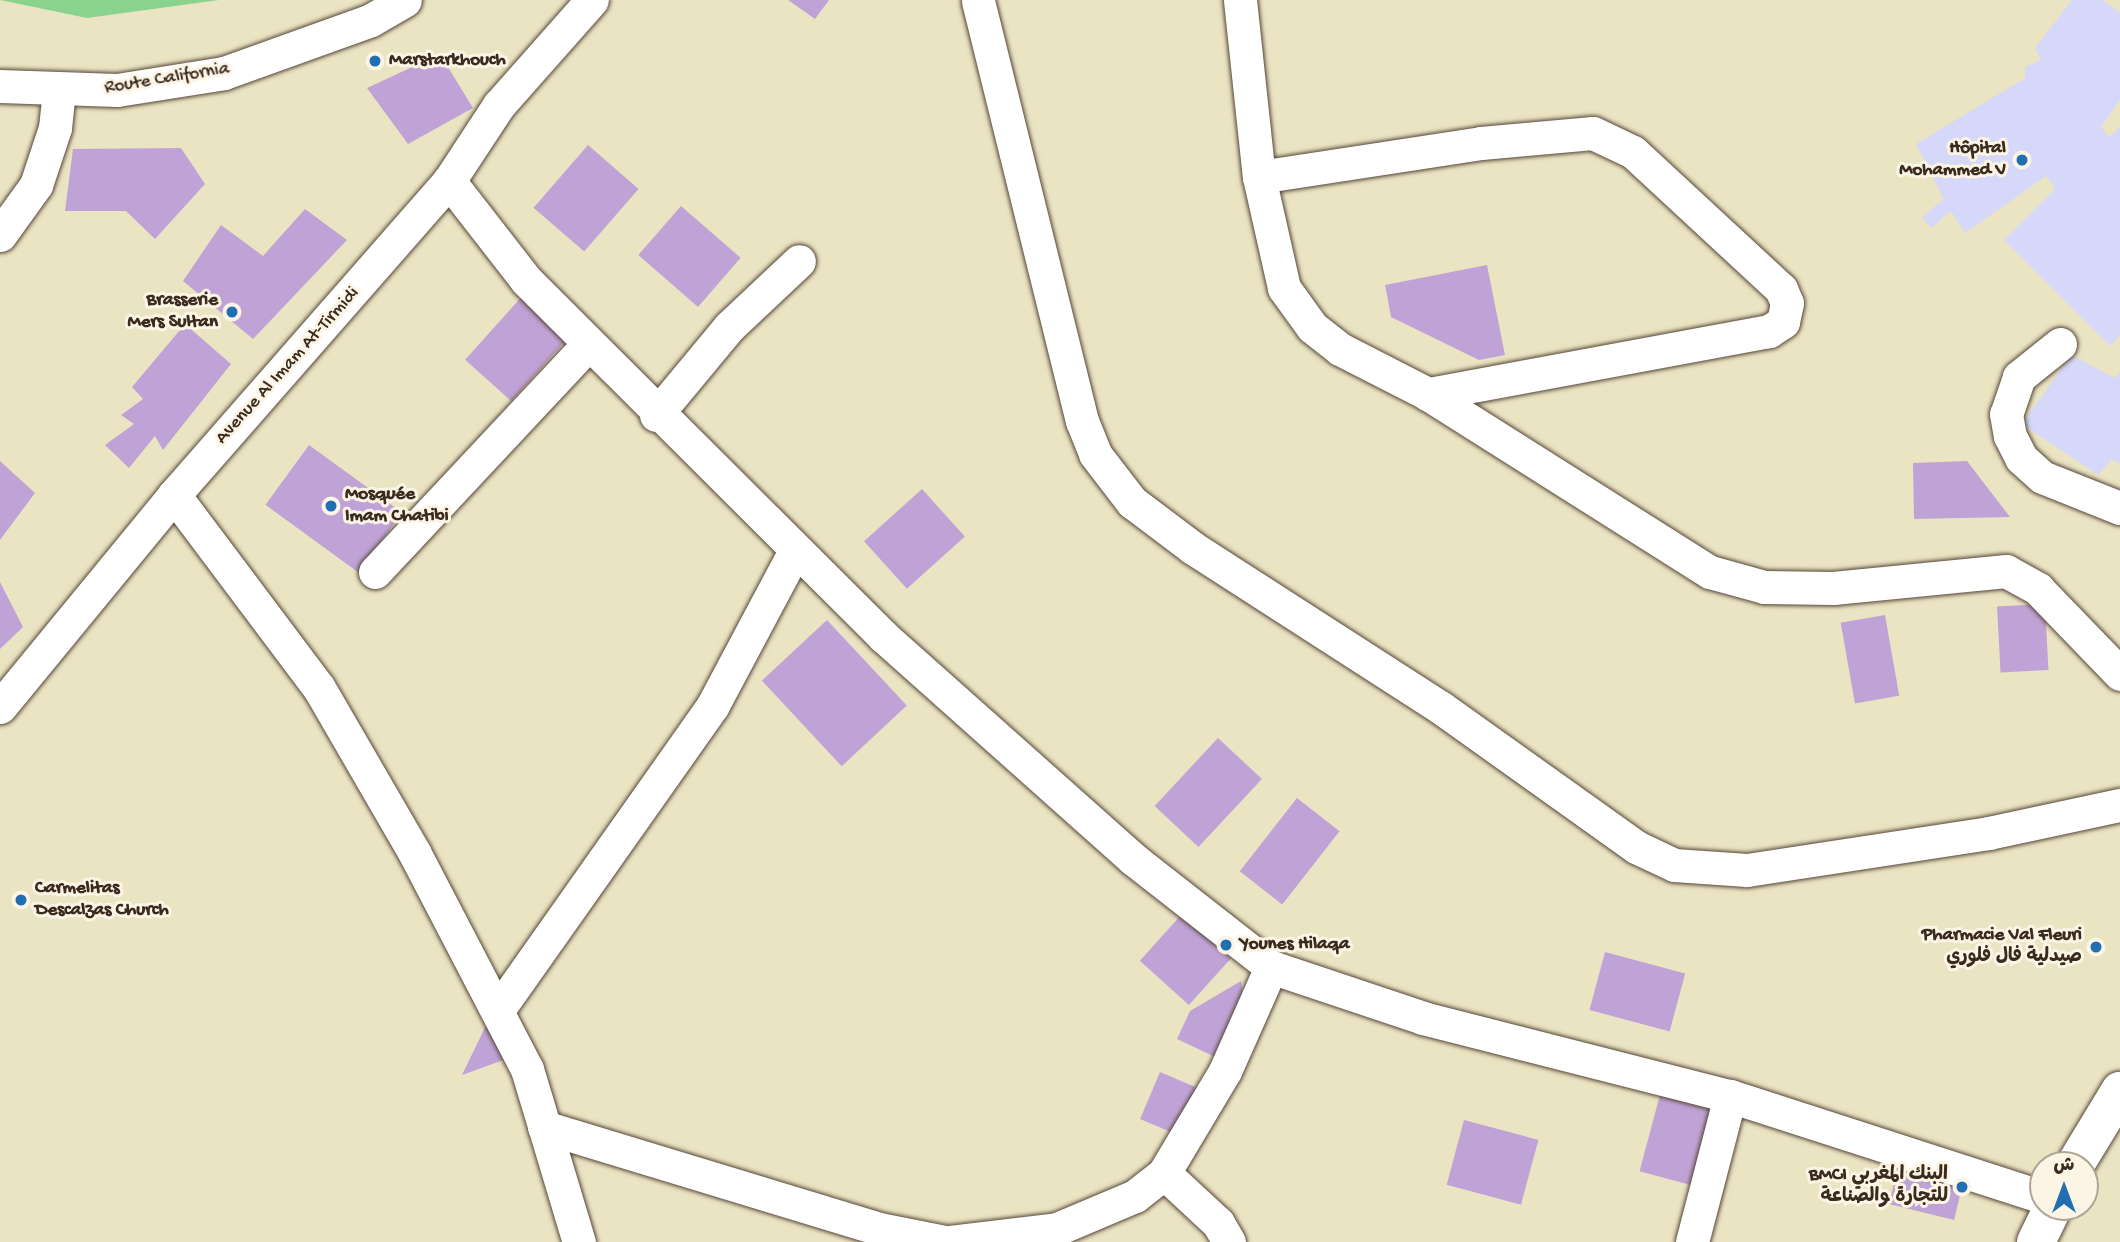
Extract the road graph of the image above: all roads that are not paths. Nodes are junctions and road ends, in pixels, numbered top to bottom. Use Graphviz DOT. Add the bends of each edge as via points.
graph roads {
  1 [pos="405,0"];
  2 [pos="979,0"];
  3 [pos="1240,0"];
  4 [pos="579,7"];
  5 [pos="0,86"];
  6 [pos="59,91"];
  7 [pos="1259,177"];
  8 [pos="449,181"];
  9 [pos="0,235"];
  10 [pos="799,261"];
  11 [pos="588,344"];
  12 [pos="2060,344"];
  13 [pos="1428,394"];
  14 [pos="656,415"];
  15 [pos="174,495"];
  16 [pos="2120,508"];
  17 [pos="794,551"];
  18 [pos="375,572"];
  19 [pos="2120,674"];
  20 [pos="0,707"];
  21 [pos="2120,805"];
  22 [pos="1271,967"];
  23 [pos="498,1010"];
  24 [pos="2120,1091"];
  25 [pos="1730,1096"];
  26 [pos="544,1127"];
  27 [pos="2084,1151"];
  28 [pos="1164,1173"];
  29 [pos="2029,1192"];
  30 [pos="2046,1221"];
  31 [pos="579,1242"];
  32 [pos="944,1242"];
  33 [pos="950,1242"];
  34 [pos="1230,1242"];
  35 [pos="1692,1242"];
  36 [pos="2036,1242"];
  1 -- 6 [label="street, Route California" via="371,20 224,73 117,90"];
  2 -- 21 [label="street" via="1082,421 1095,454 1132,502 1193,548 1440,707 1636,846 1674,865 1747,870 1989,833"];
  3 -- 7 [label="street"];
  4 -- 8 [label="street, Avenue Al Imam At-Tirmidi" via="499,105"];
  5 -- 6 [label="street, Route California"];
  6 -- 9 [label="street" via="55,128 36,185"];
  7 -- 13 [label="street" via="1284,288 1296,309 1339,349"];
  7 -- 13 [label="street" via="1481,143 1592,133 1633,152 1781,289 1787,303 1783,322 1769,331"];
  8 -- 11 [label="street" via="526,280"];
  8 -- 15 [label="street, Avenue Al Imam At-Tirmidi"];
  10 -- 14 [label="street" via="762,291"];
  11 -- 14 [label="street"];
  11 -- 18 [label="street"];
  12 -- 16 [label="street" via="2019,377 2006,414 2010,436 2021,458 2042,477"];
  13 -- 19 [label="street" via="1710,572 1764,587 1833,588 2006,571 2038,589"];
  14 -- 17 [label="street"];
  15 -- 20 [label="street, Avenue Al Imam At-Tirmidi"];
  15 -- 23 [label="street" via="319,688"];
  17 -- 22 [label="street" via="1133,859"];
  17 -- 23 [label="street" via="705,716"];
  22 -- 25 [label="street" via="1423,1018"];
  22 -- 28 [label="street" via="1225,1071"];
  23 -- 26 [label="street" via="527,1069"];
  24 -- 27 [label="main road"];
  25 -- 29 [label="street"];
  25 -- 35 [label="street"];
  26 -- 31 [label="street"];
  26 -- 32 [label="street" via="879,1229"];
  28 -- 33 [label="street" via="1135,1196 1057,1229"];
  28 -- 34 [label="street" via="1212,1216"];
  30 -- 36 [label="main road"];
}
